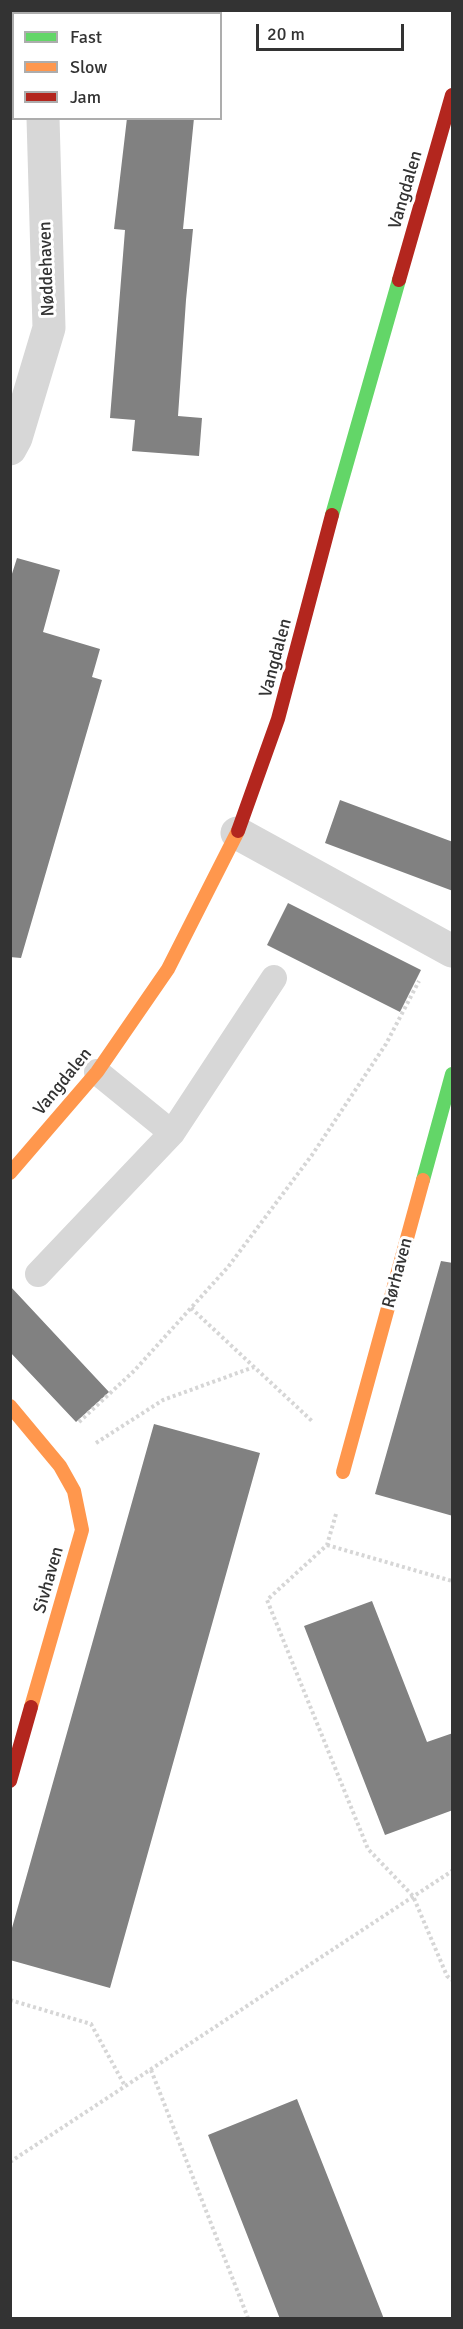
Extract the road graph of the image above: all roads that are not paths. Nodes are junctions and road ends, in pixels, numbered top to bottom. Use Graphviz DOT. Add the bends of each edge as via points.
graph roads {
  1 [pos="453,95"];
  2 [pos="43,120"];
  3 [pos="444,154"];
  4 [pos="10,449"];
  5 [pos="237,833"];
  6 [pos="446,947"];
  7 [pos="274,978"];
  8 [pos="97,1072"];
  9 [pos="453,1074"];
  10 [pos="172,1133"];
  11 [pos="10,1173"];
  12 [pos="38,1274"];
  13 [pos="10,1406"];
  14 [pos="343,1472"];
  15 [pos="10,1781"];
  1 -- 3 [label="street, Vangdalen"];
  2 -- 4 [label="street, Nøddehaven" via="49,328"];
  3 -- 5 [label="street, Vangdalen" via="335,505 278,719"];
  5 -- 6 [label="street"];
  5 -- 8 [label="street, Vangdalen" via="168,969"];
  7 -- 10 [label="lane"];
  8 -- 10 [label="lane"];
  8 -- 11 [label="street, Vangdalen"];
  9 -- 14 [label="street, Rørhaven"];
  10 -- 12 [label="lane"];
  13 -- 15 [label="street, Sivhaven" via="60,1466 74,1491 82,1530"];
}
